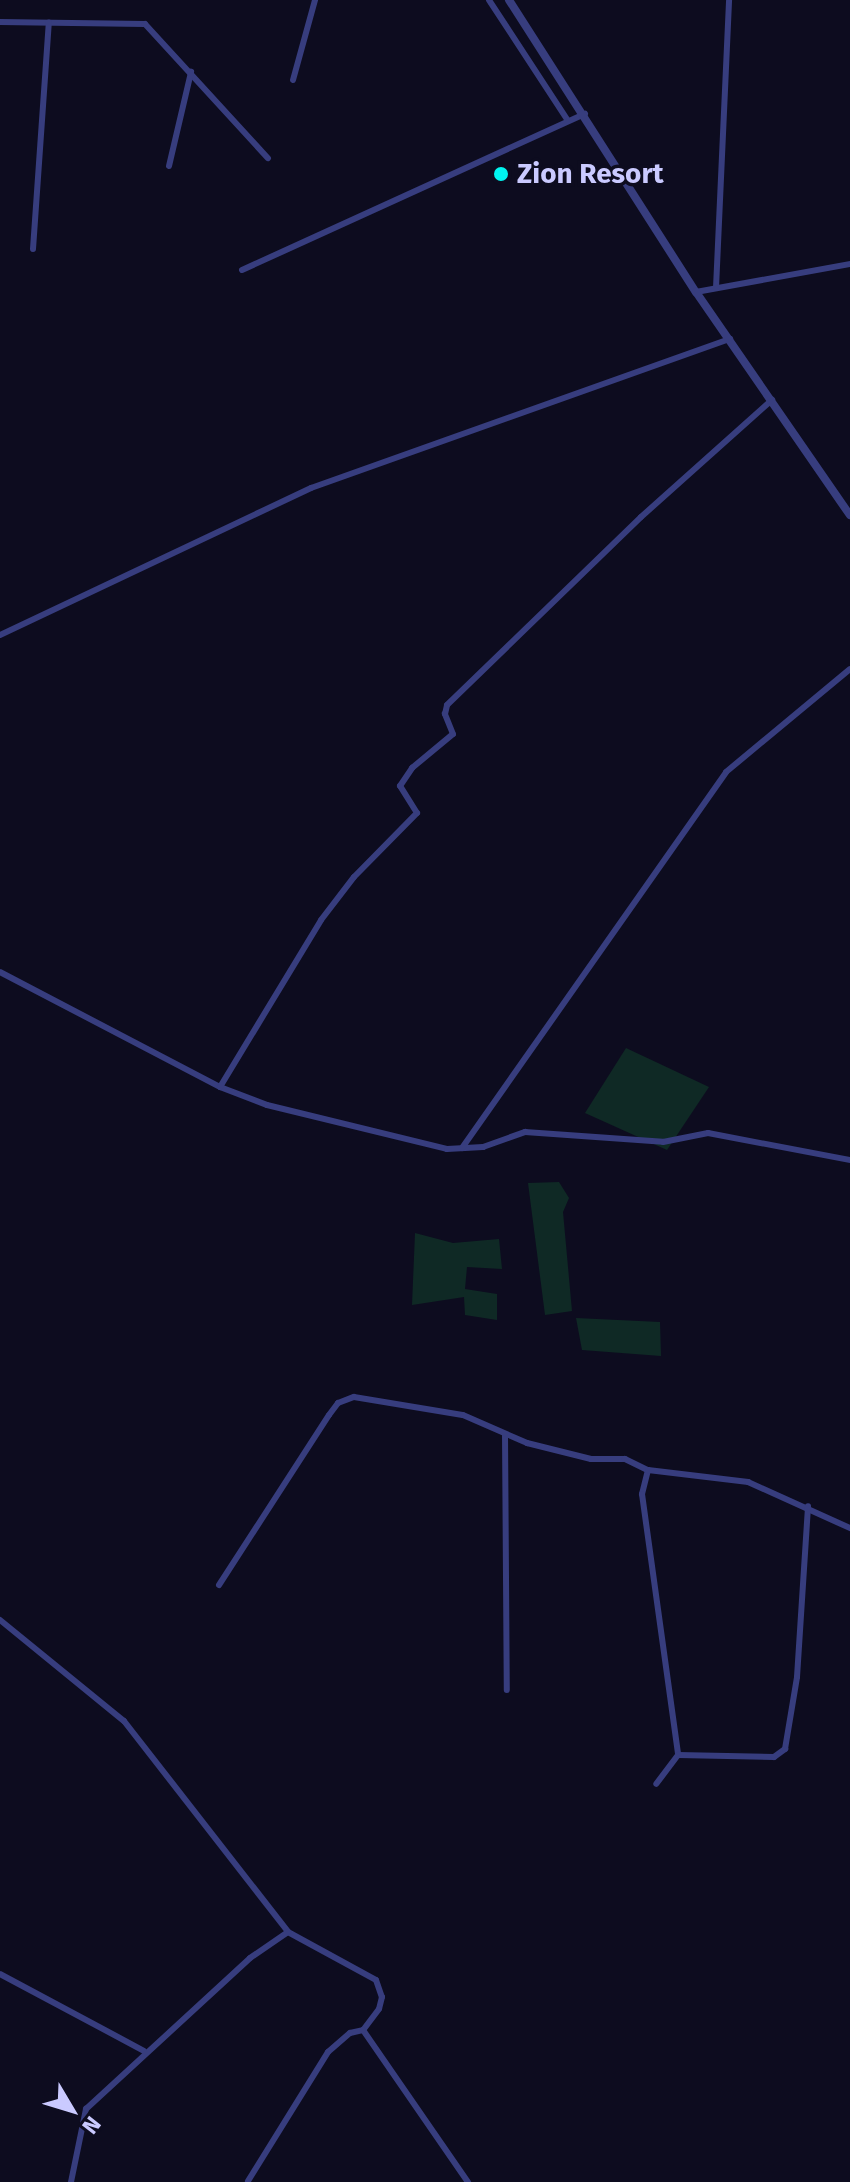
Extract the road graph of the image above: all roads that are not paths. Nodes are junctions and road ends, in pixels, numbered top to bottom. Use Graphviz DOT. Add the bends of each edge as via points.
graph roads {
  1 [pos="315,0"];
  2 [pos="489,0"];
  3 [pos="509,0"];
  4 [pos="729,0"];
  5 [pos="0,22"];
  6 [pos="49,23"];
  7 [pos="191,72"];
  8 [pos="293,80"];
  9 [pos="585,114"];
  10 [pos="567,119"];
  11 [pos="268,158"];
  12 [pos="169,166"];
  13 [pos="33,249"];
  14 [pos="850,264"];
  15 [pos="242,270"];
  16 [pos="716,288"];
  17 [pos="696,292"];
  18 [pos="730,339"];
  19 [pos="772,400"];
  20 [pos="850,515"];
  21 [pos="0,635"];
  22 [pos="850,669"];
  23 [pos="0,972"];
  24 [pos="220,1087"];
  25 [pos="462,1148"];
  26 [pos="850,1160"];
  27 [pos="505,1434"];
  28 [pos="648,1470"];
  29 [pos="808,1506"];
  30 [pos="850,1528"];
  31 [pos="219,1585"];
  32 [pos="0,1620"];
  33 [pos="507,1690"];
  34 [pos="678,1755"];
  35 [pos="656,1784"];
  36 [pos="288,1932"];
  37 [pos="0,1974"];
  38 [pos="363,2030"];
  39 [pos="144,2051"];
  40 [pos="248,2181"];
  41 [pos="71,2182"];
  42 [pos="468,2182"];
  1 -- 8 [label="street"];
  2 -- 10 [label="street"];
  3 -- 9 [label="street"];
  4 -- 16 [label="street"];
  5 -- 6 [label="street"];
  6 -- 7 [label="street" via="139,22"];
  6 -- 13 [label="street"];
  7 -- 11 [label="street"];
  7 -- 12 [label="street"];
  9 -- 10 [label="street"];
  9 -- 17 [label="street"];
  10 -- 15 [label="street"];
  14 -- 16 [label="street"];
  16 -- 17 [label="street"];
  17 -- 18 [label="street"];
  18 -- 19 [label="street"];
  18 -- 21 [label="street" via="311,488"];
  19 -- 20 [label="street"];
  19 -- 24 [label="street" via="641,517 447,705 453,734 412,768 400,786 417,813 354,877 321,920"];
  22 -- 25 [label="street" via="726,772"];
  23 -- 24 [label="street"];
  24 -- 25 [label="street" via="267,1105"];
  25 -- 26 [label="street" via="525,1132 663,1142 708,1133"];
  27 -- 28 [label="street" via="591,1459 625,1459"];
  27 -- 31 [label="street" via="463,1415 354,1397 338,1403"];
  27 -- 33 [label="street"];
  28 -- 29 [label="street" via="748,1482"];
  28 -- 34 [label="street" via="642,1494"];
  29 -- 30 [label="street"];
  29 -- 34 [label="street" via="797,1677 785,1749 774,1757"];
  32 -- 36 [label="street" via="124,1721"];
  34 -- 35 [label="street"];
  36 -- 38 [label="street" via="376,1980 382,1997 379,2009"];
  36 -- 39 [label="street" via="250,1958"];
  37 -- 39 [label="street"];
  38 -- 40 [label="street" via="350,2033 328,2052"];
  38 -- 42 [label="street"];
  39 -- 41 [label="street" via="80,2119"];
}
